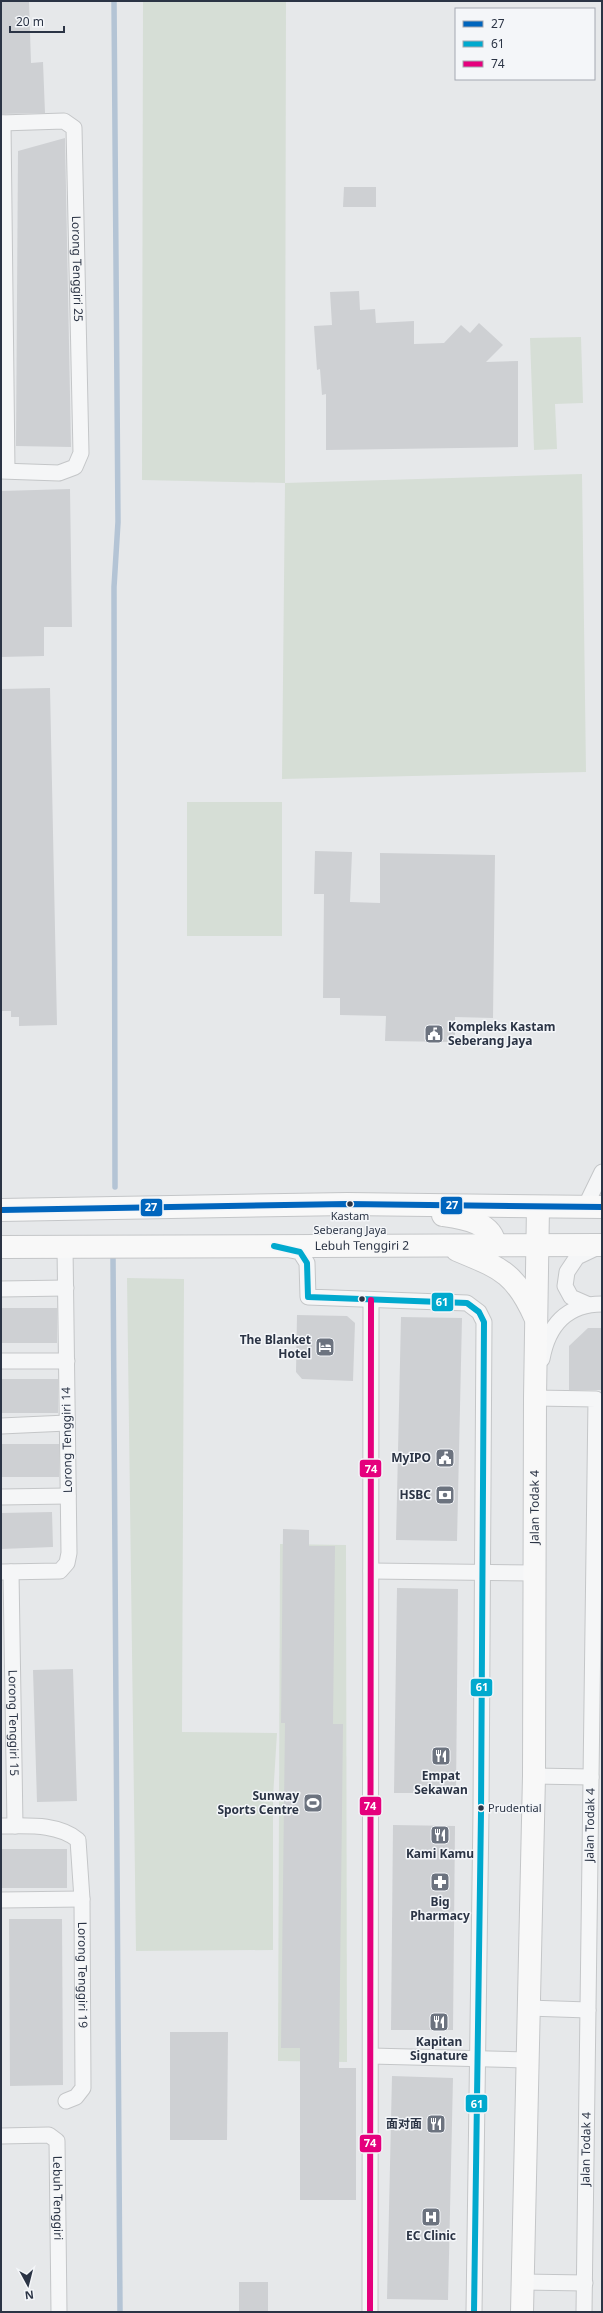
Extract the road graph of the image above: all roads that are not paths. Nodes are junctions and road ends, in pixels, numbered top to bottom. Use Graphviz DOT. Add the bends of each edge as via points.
graph roads {
  1 [pos="2,123"];
  2 [pos="4,470"];
  3 [pos="602,1172"];
  4 [pos="347,1204"];
  5 [pos="538,1207"];
  6 [pos="594,1207"];
  7 [pos="1,1210"];
  8 [pos="538,1245"];
  9 [pos="274,1246"];
  10 [pos="449,1246"];
  11 [pos="495,1246"];
  12 [pos="601,1246"];
  13 [pos="1,1247"];
  14 [pos="65,1247"];
  15 [pos="66,1288"];
  16 [pos="1,1289"];
  17 [pos="371,1300"];
  18 [pos="595,1304"];
  19 [pos="536,1320"];
  20 [pos="1,1361"];
  21 [pos="66,1361"];
  22 [pos="535,1398"];
  23 [pos="67,1423"];
  24 [pos="1,1426"];
  25 [pos="68,1496"];
  26 [pos="1,1497"];
  27 [pos="6,1572"];
  28 [pos="371,1572"];
  29 [pos="482,1573"];
  30 [pos="535,1573"];
  31 [pos="6,1640"];
  32 [pos="534,1776"];
  33 [pos="591,1777"];
  34 [pos="8,1826"];
  35 [pos="82,1899"];
  36 [pos="1,1900"];
  37 [pos="528,2008"];
  38 [pos="588,2010"];
  39 [pos="371,2056"];
  40 [pos="477,2059"];
  41 [pos="527,2060"];
  42 [pos="66,2101"];
  43 [pos="1,2136"];
  44 [pos="522,2282"];
  45 [pos="585,2283"];
  46 [pos="59,2312"];
  47 [pos="370,2312"];
  48 [pos="474,2312"];
  49 [pos="522,2312"];
  50 [pos="584,2312"];
  1 -- 2 [label="street"];
  1 -- 2 [label="street, Lorong Tenggiri 25" via="64,121 74,128 81,453 76,468 59,473"];
  3 -- 6 [label="street"];
  4 -- 5 [label="street"];
  4 -- 7 [label="street"];
  4 -- 11 [label="street" via="459,1217 488,1229 494,1238"];
  5 -- 6 [label="street"];
  5 -- 8 [label="street, Jalan Todak 4"];
  8 -- 11 [label="street, Lebuh Tenggiri 2"];
  8 -- 12 [label="street, Lebuh Tenggiri 2"];
  8 -- 19 [label="street, Jalan Todak 4"];
  9 -- 10 [label="street, Lebuh Tenggiri 2"];
  9 -- 14 [label="street, Lebuh Tenggiri 2"];
  9 -- 17 [label="street" via="300,1252 308,1263 308,1297"];
  10 -- 11 [label="street, Lebuh Tenggiri 2"];
  10 -- 19 [label="street" via="501,1268 514,1279"];
  12 -- 18 [label="street" via="577,1257 567,1272 565,1286 571,1297"];
  13 -- 14 [label="street, Lebuh Tenggiri 2"];
  14 -- 15 [label="street, Lorong Tenggiri 14"];
  15 -- 16 [label="street"];
  15 -- 21 [label="street, Lorong Tenggiri 14"];
  17 -- 28 [label="street"];
  17 -- 29 [label="street" via="467,1303 479,1312 484,1322"];
  18 -- 22 [label="street" via="566,1314 552,1327 545,1344"];
  19 -- 22 [label="street, Jalan Todak 4"];
  20 -- 21 [label="street"];
  21 -- 23 [label="street, Lorong Tenggiri 14"];
  22 -- 30 [label="street, Jalan Todak 4"];
  22 -- 33 [label="street, Jalan Todak 4" via="596,1399"];
  23 -- 24 [label="street"];
  23 -- 25 [label="street, Lorong Tenggiri 14"];
  25 -- 26 [label="street"];
  25 -- 27 [label="street, Lorong Tenggiri 14" via="67,1563 60,1571"];
  27 -- 31 [label="street, Lorong Tenggiri 15"];
  28 -- 29 [label="street"];
  28 -- 39 [label="street"];
  29 -- 30 [label="street"];
  29 -- 40 [label="street"];
  30 -- 32 [label="street, Jalan Todak 4"];
  31 -- 34 [label="street, Lorong Tenggiri 15"];
  32 -- 33 [label="street"];
  32 -- 37 [label="street, Jalan Todak 4"];
  33 -- 38 [label="street, Jalan Todak 4"];
  34 -- 35 [label="street, Lorong Tenggiri 19" via="58,1828 68,1831 78,1840"];
  35 -- 36 [label="street"];
  35 -- 42 [label="street, Lorong Tenggiri 19" via="83,2088 76,2097"];
  37 -- 38 [label="street"];
  37 -- 41 [label="street, Jalan Todak 4"];
  38 -- 45 [label="street, Jalan Todak 4"];
  39 -- 40 [label="street"];
  39 -- 47 [label="street"];
  40 -- 41 [label="street"];
  40 -- 48 [label="street"];
  41 -- 44 [label="street, Jalan Todak 4"];
  43 -- 46 [label="street, Lebuh Tenggiri" via="49,2136 57,2141"];
  44 -- 45 [label="street"];
  44 -- 49 [label="street, Jalan Todak 4"];
  45 -- 50 [label="street, Jalan Todak 4"];
}
